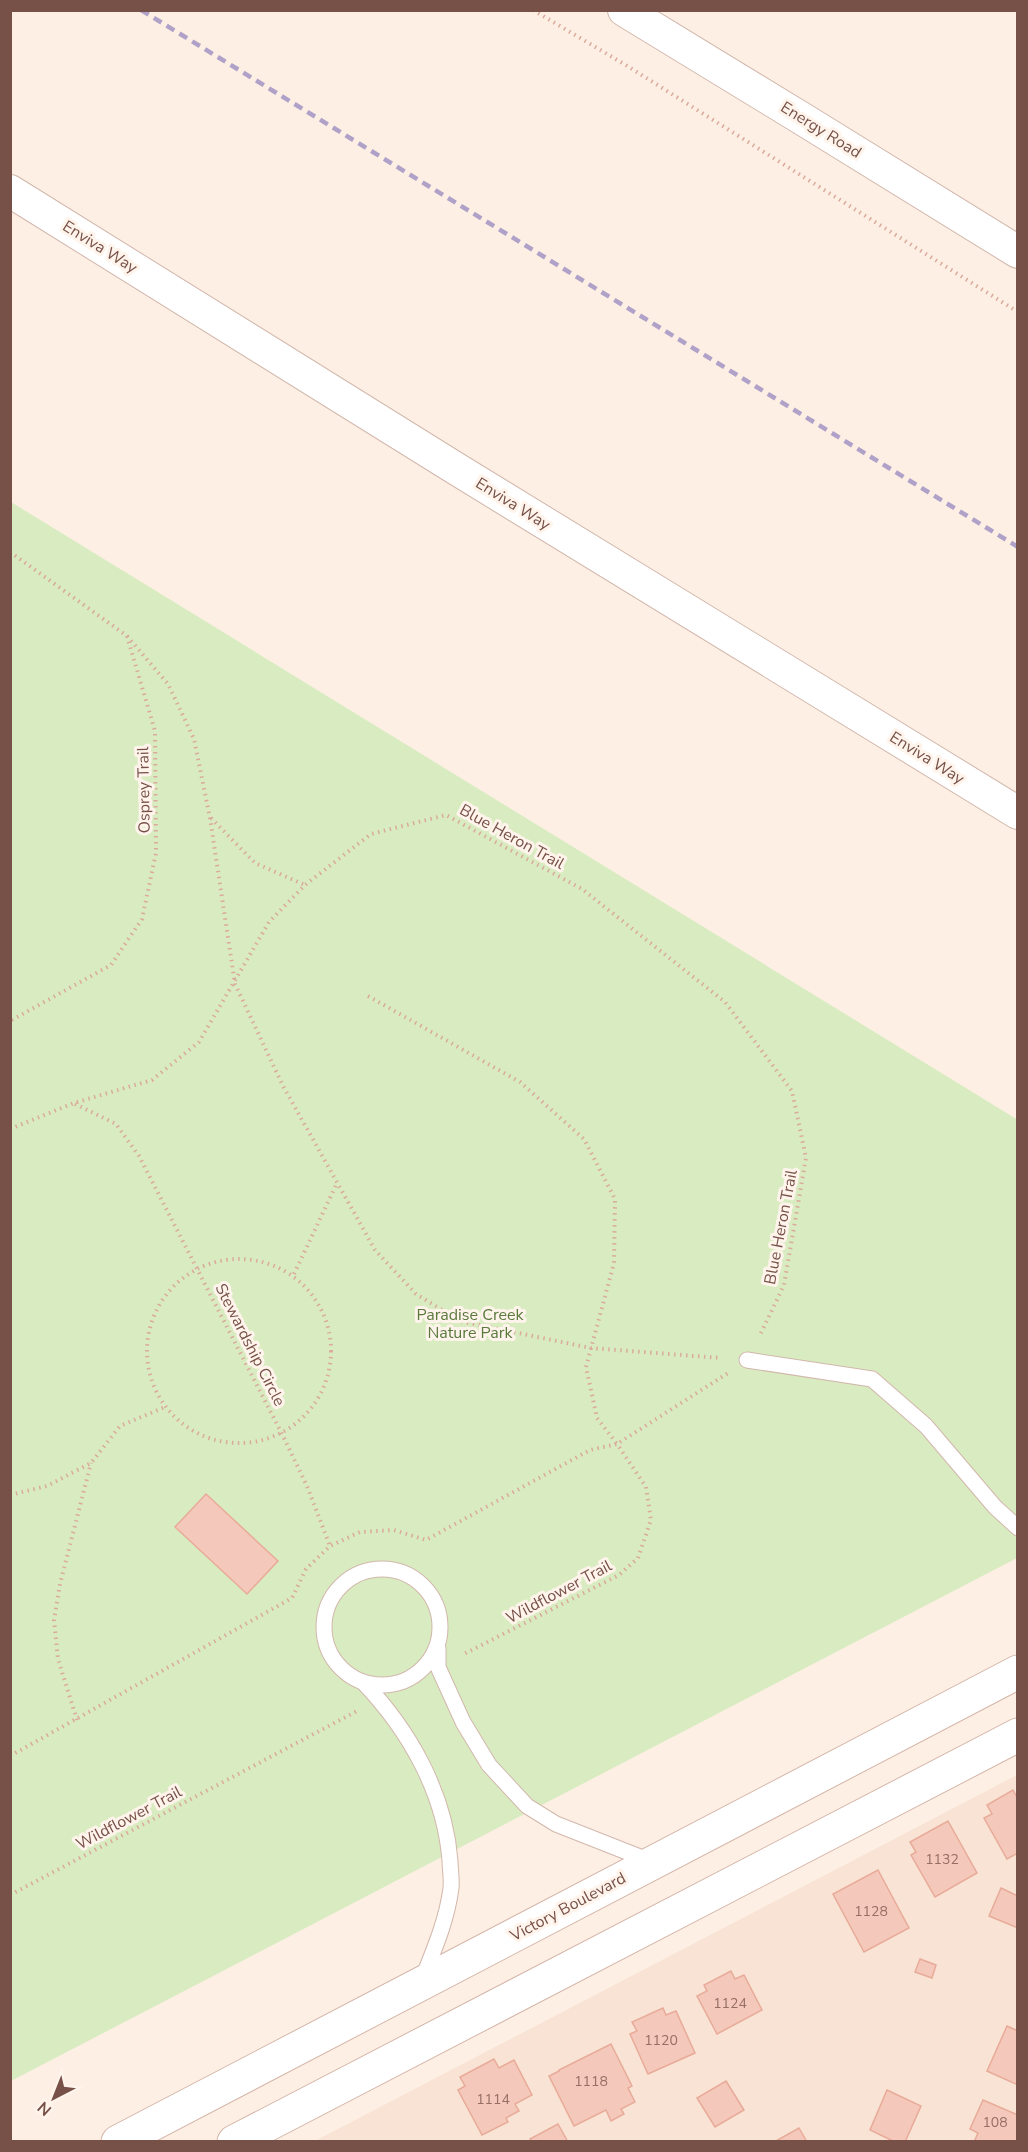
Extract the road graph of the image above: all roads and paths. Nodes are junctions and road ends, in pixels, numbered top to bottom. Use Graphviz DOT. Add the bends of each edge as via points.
graph roads {
  1 [pos="533,10"];
  2 [pos="624,10"];
  3 [pos="10,191"];
  4 [pos="1017,252"];
  5 [pos="1017,312"];
  6 [pos="10,552"];
  7 [pos="128,636"];
  8 [pos="1017,813"];
  9 [pos="210,818"];
  10 [pos="305,885"];
  11 [pos="235,984"];
  12 [pos="368,996"];
  13 [pos="10,1021"];
  14 [pos="74,1103"];
  15 [pos="10,1129"];
  16 [pos="337,1182"];
  17 [pos="198,1268"];
  18 [pos="294,1274"];
  19 [pos="591,1348"];
  20 [pos="747,1360"];
  21 [pos="165,1407"];
  22 [pos="282,1434"];
  23 [pos="616,1444"];
  24 [pos="91,1462"];
  25 [pos="10,1495"];
  26 [pos="1017,1528"];
  27 [pos="330,1546"];
  28 [pos="438,1647"];
  29 [pos="438,1667"];
  30 [pos="1017,1672"];
  31 [pos="363,1682"];
  32 [pos="380,1699"];
  33 [pos="77,1720"];
  34 [pos="1017,1735"];
  35 [pos="10,1756"];
  36 [pos="653,1862"];
  37 [pos="10,1895"];
  38 [pos="421,1983"];
  39 [pos="118,2142"];
  40 [pos="234,2142"];
  1 -- 5 [label="path"];
  2 -- 4 [label="street, Energy Road"];
  3 -- 8 [label="street, Enviva Way"];
  6 -- 7 [label="path"];
  7 -- 9 [label="path" via="168,684 194,739"];
  7 -- 13 [label="path, Osprey Trail" via="155,731 156,852 142,919 111,965"];
  9 -- 10 [label="path" via="255,863"];
  9 -- 11 [label="path"];
  10 -- 11 [label="path, Blue Heron Trail" via="269,922"];
  10 -- 20 [label="path, Blue Heron Trail" via="371,834 446,814 582,889 725,1002 792,1091 806,1158 784,1285"];
  11 -- 14 [label="path, Blue Heron Trail" via="199,1042 152,1080"];
  11 -- 16 [label="path" via="283,1086"];
  12 -- 19 [label="path" via="520,1083 584,1139 615,1198 614,1263"];
  14 -- 15 [label="path, Blue Heron Trail"];
  14 -- 17 [label="path, Stewardship Circle" via="116,1124 139,1156"];
  16 -- 18 [label="path"];
  16 -- 19 [label="path" via="375,1250 416,1294 460,1321"];
  17 -- 18 [label="path, Stewardship Circle" via="232,1258 268,1263"];
  17 -- 21 [label="path, Stewardship Circle" via="169,1290 151,1322 146,1357 156,1392"];
  17 -- 22 [label="path, Stewardship Circle"];
  18 -- 22 [label="path, Stewardship Circle" via="322,1310 332,1345 327,1381 309,1412"];
  19 -- 20 [label="path"];
  19 -- 23 [label="path" via="586,1367 597,1418"];
  20 -- 23 [label="path"];
  20 -- 26 [label="lane" via="872,1379 926,1426"];
  21 -- 22 [label="path, Stewardship Circle" via="179,1421 210,1439 246,1444"];
  21 -- 24 [label="path" via="120,1426"];
  22 -- 27 [label="path, Stewardship Circle"];
  23 -- 27 [label="path" via="590,1450 426,1540 394,1530 360,1532"];
  23 -- 29 [label="path, Wildflower Trail" via="646,1487 651,1520 638,1558 619,1575"];
  24 -- 25 [label="path" via="48,1486"];
  24 -- 33 [label="path" via="54,1620 58,1659"];
  27 -- 33 [label="path" via="306,1569 292,1598"];
  28 -- 29 [label="lane"];
  28 -- 31 [label="lane" via="426,1666 408,1680 386,1685"];
  28 -- 31 [label="lane" via="441,1624 435,1602 422,1584 402,1572 379,1569 357,1574 339,1588 327,1608 324,1630 332,1656 344,1670"];
  29 -- 32 [label="path, Wildflower Trail"];
  29 -- 36 [label="lane" via="463,1722 489,1765 527,1806 556,1824"];
  30 -- 36 [label="main road, Victory Boulevard"];
  31 -- 32 [label="lane"];
  32 -- 37 [label="path, Wildflower Trail"];
  32 -- 38 [label="lane" via="428,1775 449,1849 452,1887 442,1928"];
  33 -- 35 [label="path"];
  34 -- 40 [label="main road"];
  36 -- 38 [label="main road, Victory Boulevard"];
  38 -- 39 [label="main road, Victory Boulevard"];
}
